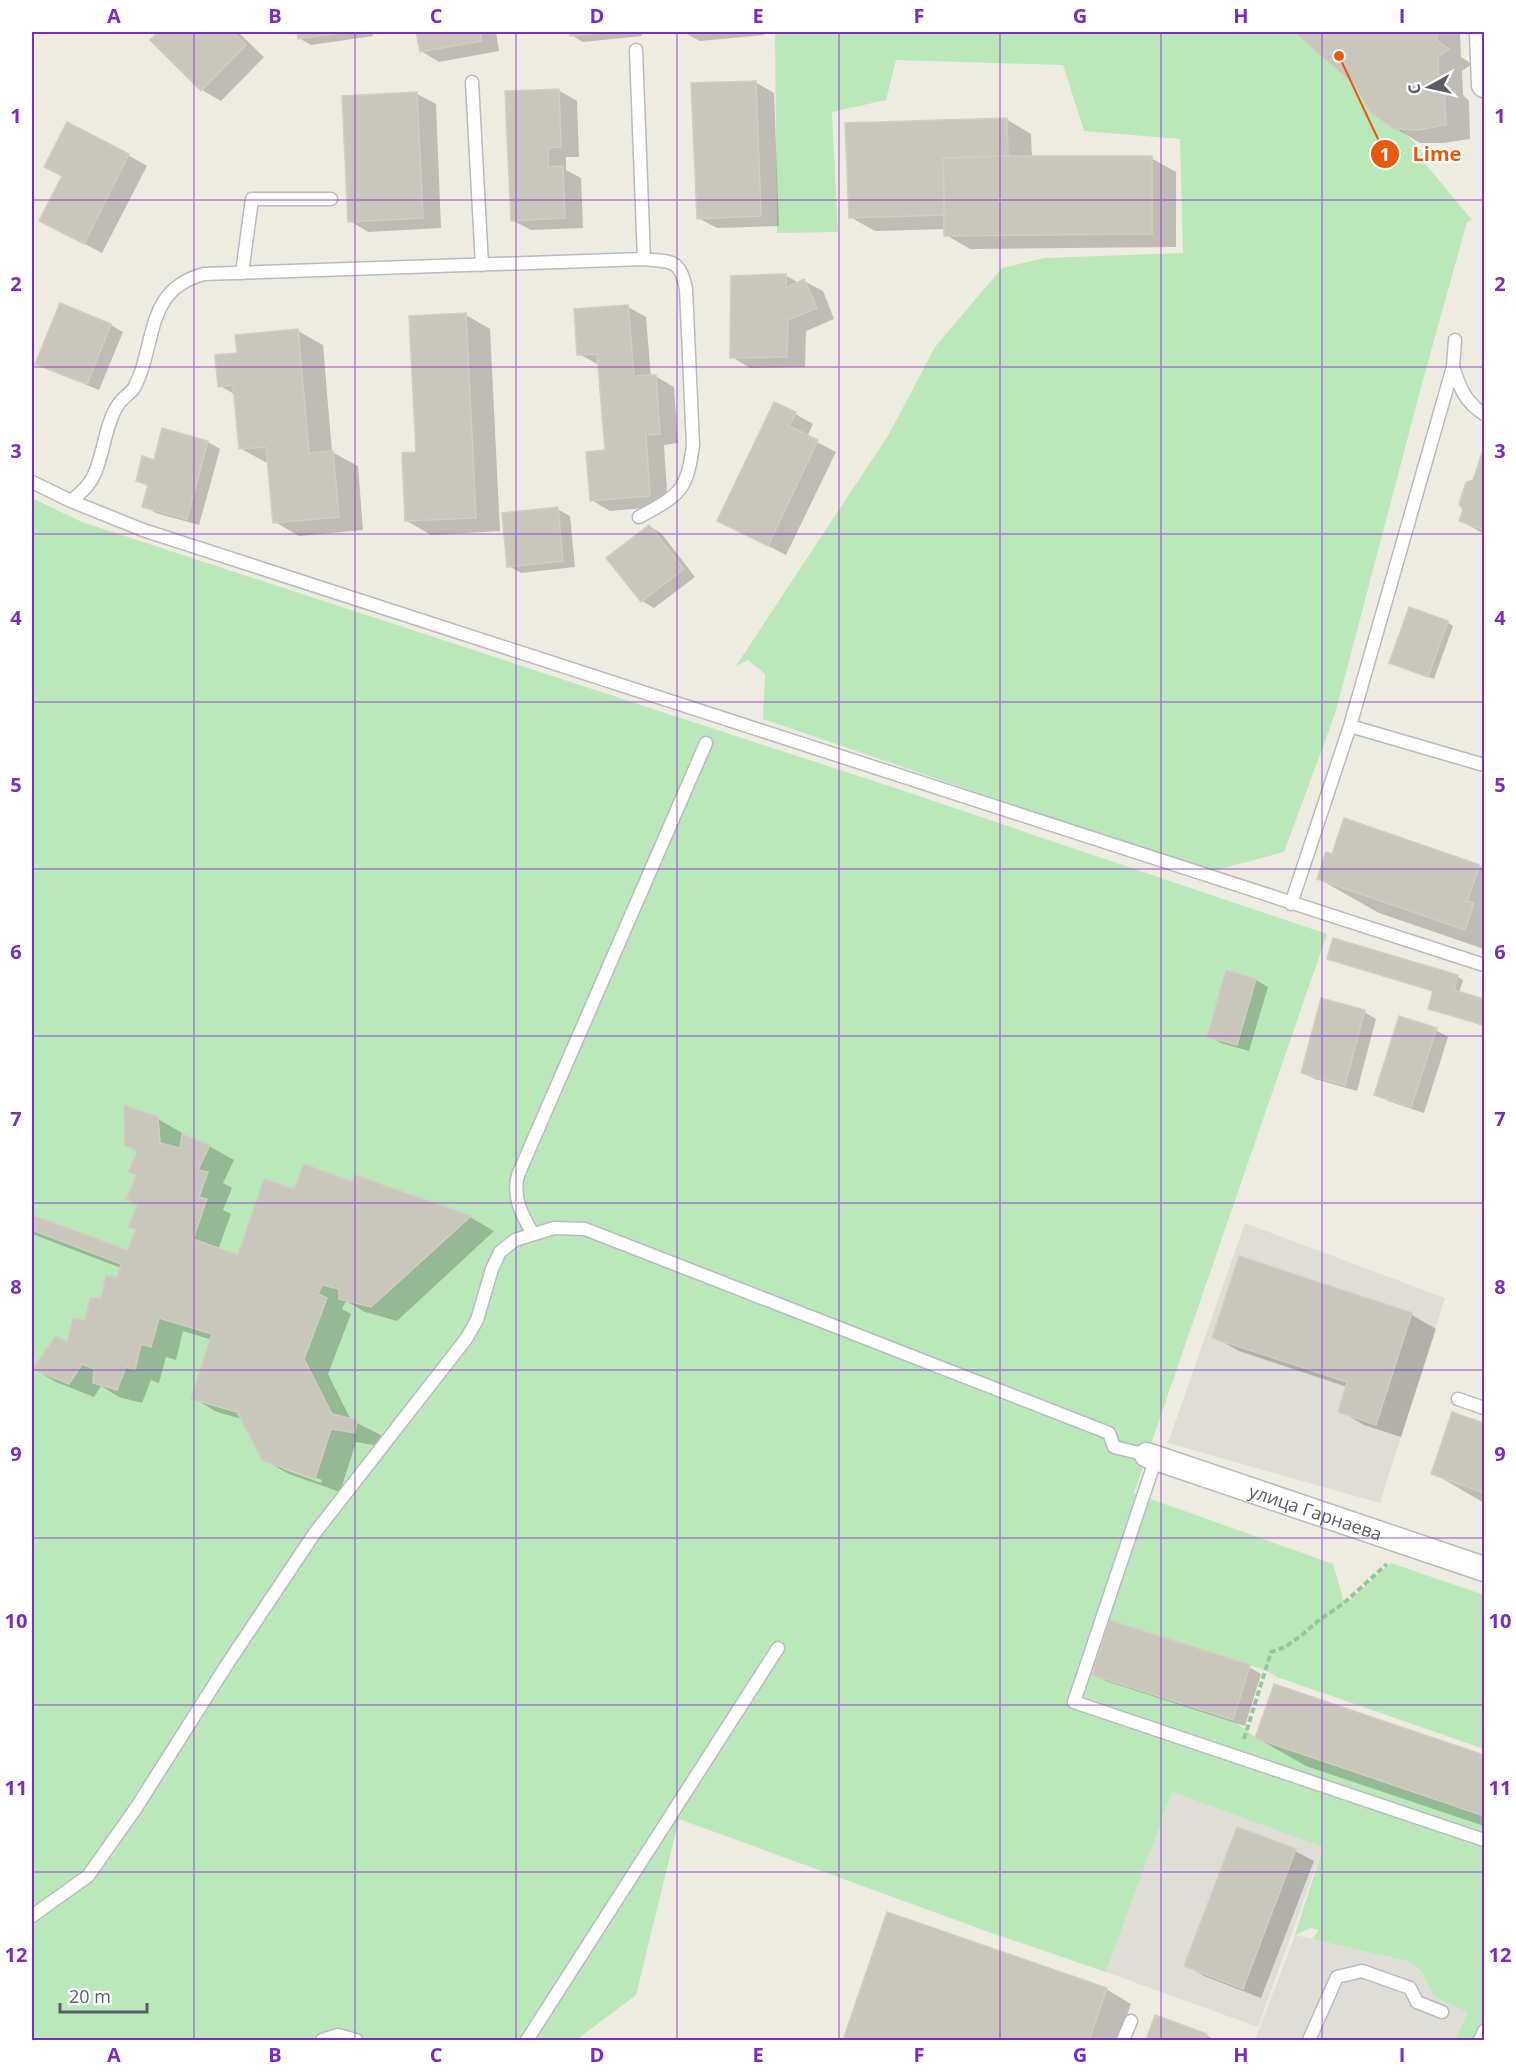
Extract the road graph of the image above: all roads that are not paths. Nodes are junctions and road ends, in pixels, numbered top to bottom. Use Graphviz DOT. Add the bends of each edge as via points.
graph roads {
  1 [pos="1482,32"];
  2 [pos="636,50"];
  3 [pos="472,82"];
  4 [pos="1485,86"];
  5 [pos="332,199"];
  6 [pos="644,259"];
  7 [pos="482,265"];
  8 [pos="242,273"];
  9 [pos="1455,340"];
  10 [pos="1453,367"];
  11 [pos="1485,414"];
  12 [pos="32,482"];
  13 [pos="71,501"];
  14 [pos="639,517"];
  15 [pos="1350,726"];
  16 [pos="706,743"];
  17 [pos="1485,765"];
  18 [pos="1291,904"];
  19 [pos="1485,965"];
  20 [pos="533,1234"];
  21 [pos="1458,1399"];
  22 [pos="1485,1408"];
  23 [pos="1152,1456"];
  24 [pos="1485,1569"];
  25 [pos="778,1648"];
  26 [pos="1485,1840"];
  27 [pos="32,1916"];
  28 [pos="1442,2013"];
  29 [pos="1131,2021"];
  30 [pos="1485,2031"];
  31 [pos="322,2040"];
  32 [pos="356,2040"];
  33 [pos="526,2040"];
  34 [pos="1123,2040"];
  35 [pos="1309,2040"];
  36 [pos="1480,2040"];
  1 -- 4 [label="street"];
  2 -- 6 [label="lane"];
  3 -- 7 [label="lane"];
  5 -- 8 [label="lane" via="252,199"];
  6 -- 7 [label="lane"];
  6 -- 14 [label="lane" via="678,265 683,274 693,445 683,486 673,498"];
  7 -- 8 [label="lane"];
  8 -- 13 [label="lane" via="188,278 167,295 134,387 118,405 92,480"];
  9 -- 10 [label="lane"];
  10 -- 11 [label="lane" via="1472,406"];
  10 -- 15 [label="lane"];
  12 -- 13 [label="lane"];
  13 -- 18 [label="lane" via="165,537"];
  15 -- 17 [label="lane"];
  15 -- 18 [label="lane"];
  16 -- 20 [label="lane" via="518,1175 517,1200"];
  18 -- 19 [label="lane"];
  20 -- 23 [label="lane" via="554,1228 585,1229 1109,1433 1114,1447"];
  20 -- 27 [label="lane" via="515,1240 500,1252 477,1320 466,1339 314,1534 88,1876"];
  21 -- 22 [label="lane"];
  23 -- 24 [label="street, улица Гарнаева"];
  23 -- 26 [label="lane" via="1074,1702"];
  25 -- 33 [label="lane"];
  28 -- 35 [label="lane" via="1417,2002 1410,1988 1362,1971 1337,1977"];
  29 -- 34 [label="lane"];
  30 -- 36 [label="lane"];
  31 -- 32 [label="lane" via="338,2035"];
}
